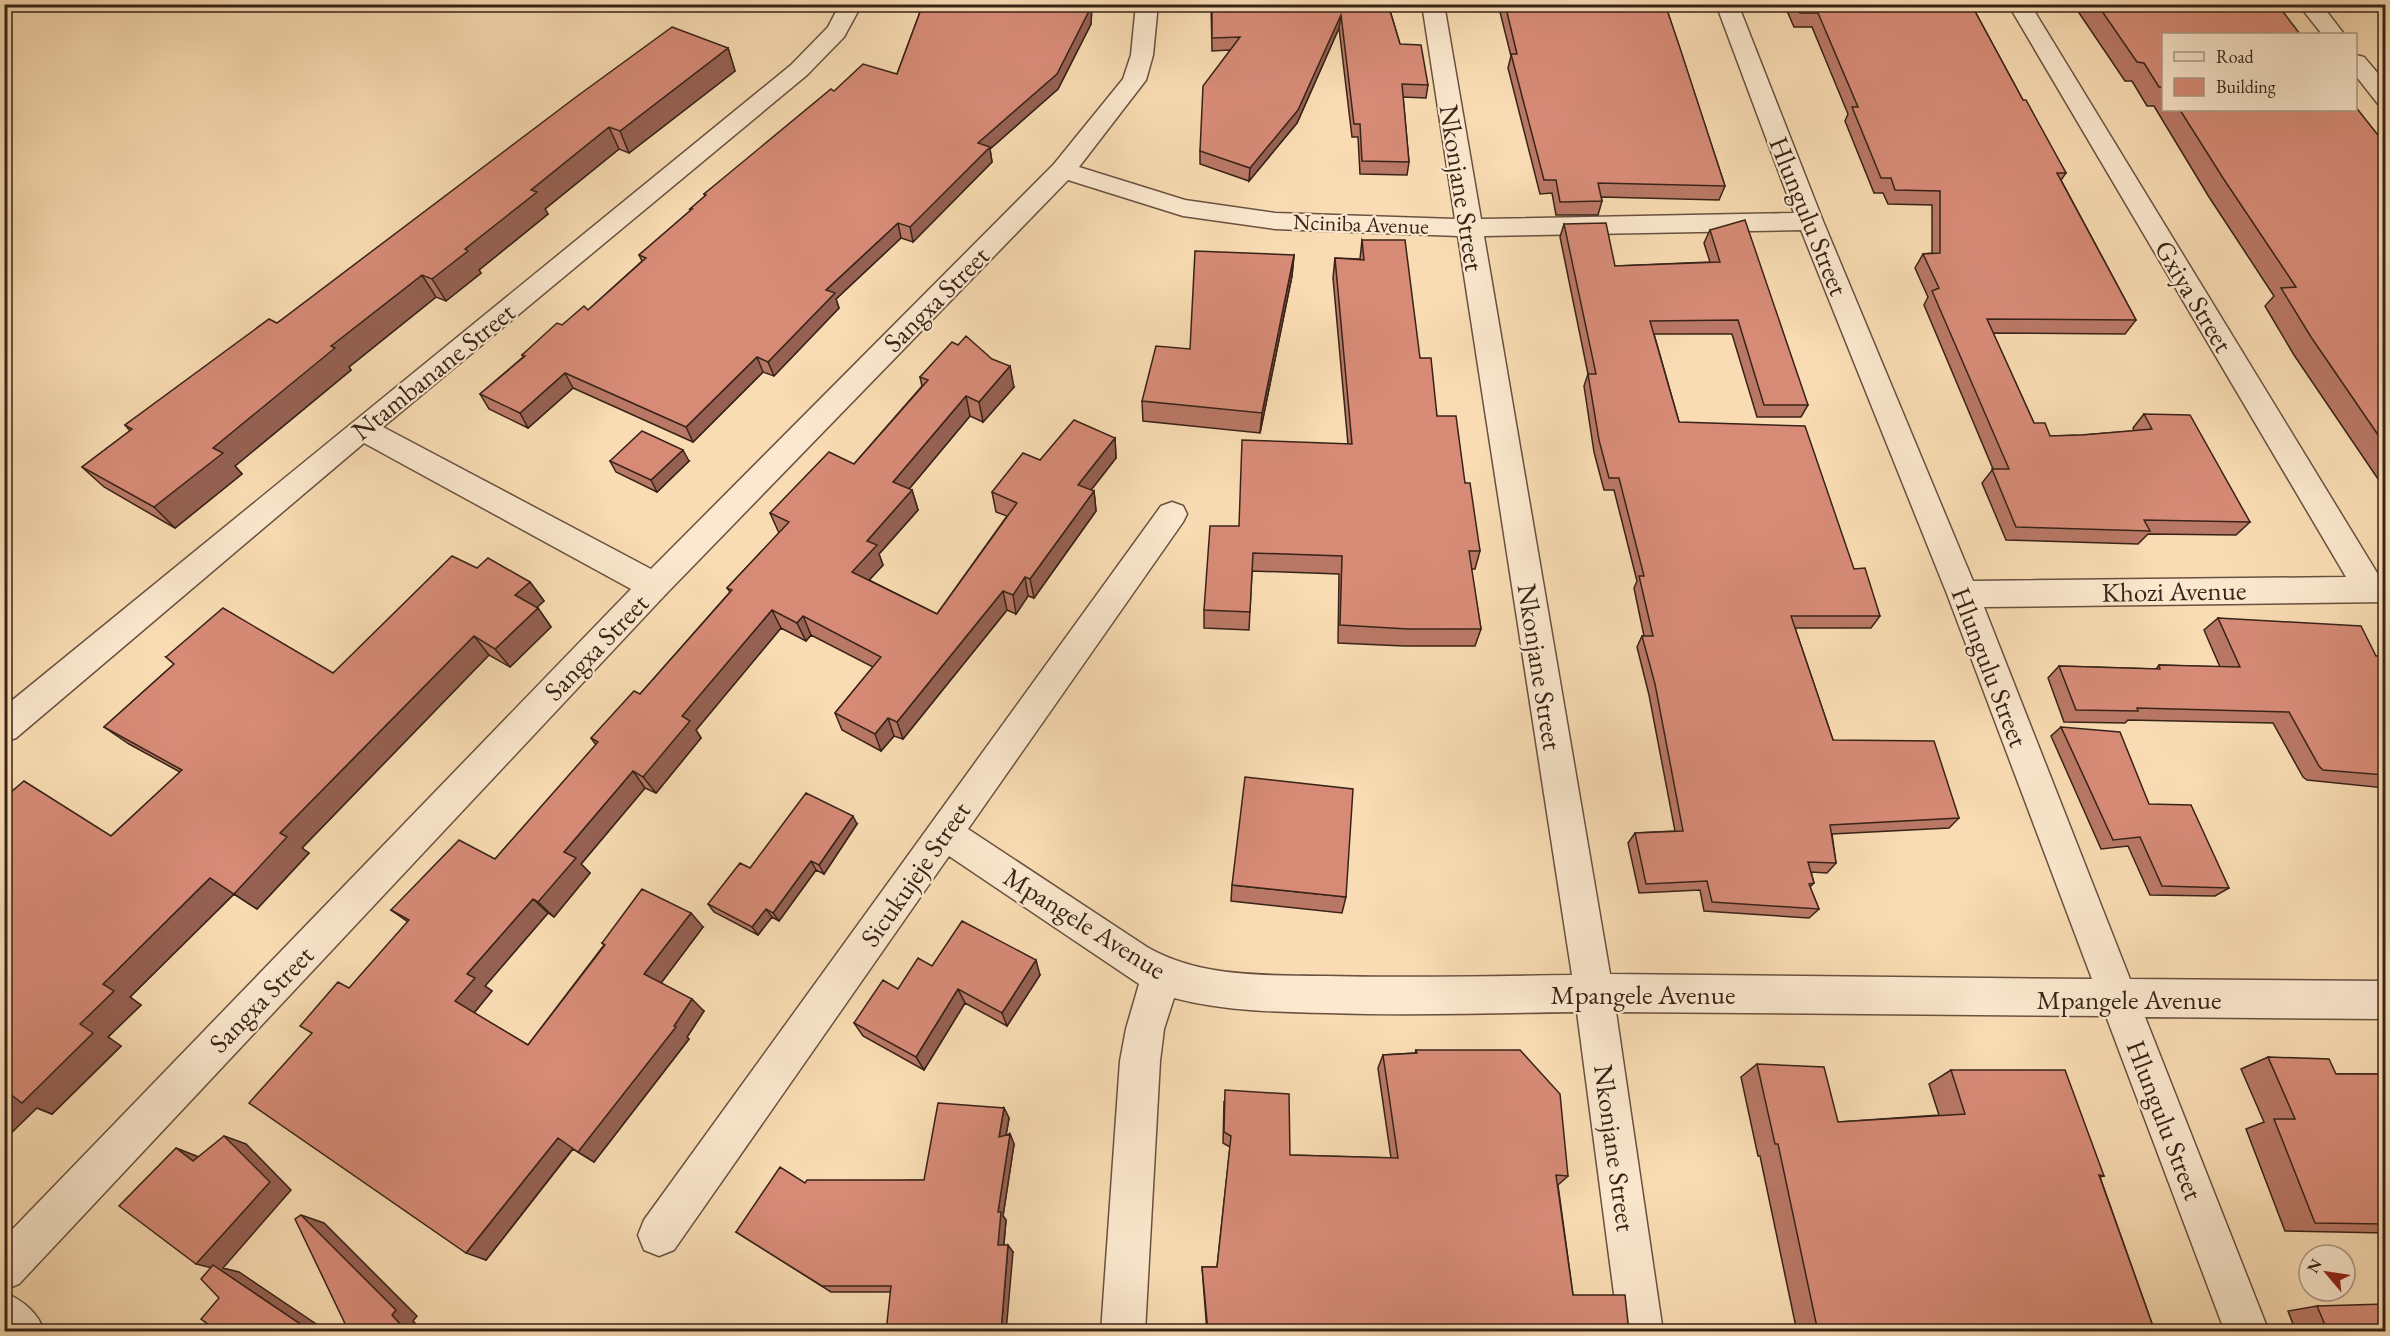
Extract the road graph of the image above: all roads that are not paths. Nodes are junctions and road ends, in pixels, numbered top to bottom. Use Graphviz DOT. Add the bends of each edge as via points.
graph roads {
  1 [pos="851,4"];
  2 [pos="1147,4"];
  3 [pos="1433,4"];
  4 [pos="1727,4"];
  5 [pos="2019,4"];
  6 [pos="2308,4"];
  7 [pos="2332,33"];
  8 [pos="2357,64"];
  9 [pos="2385,99"];
  10 [pos="1063,170"];
  11 [pos="1810,220"];
  12 [pos="1468,228"];
  13 [pos="362,429"];
  14 [pos="1172,514"];
  15 [pos="654,586"];
  16 [pos="2377,589"];
  17 [pos="1963,594"];
  18 [pos="4,728"];
  19 [pos="944,833"];
  20 [pos="1161,976"];
  21 [pos="1594,993"];
  22 [pos="2118,999"];
  23 [pos="2385,1000"];
  24 [pos="659,1235"];
  25 [pos="4,1269"];
  26 [pos="4,1314"];
  27 [pos="23,1332"];
  28 [pos="1123,1332"];
  29 [pos="1641,1332"];
  30 [pos="2247,1332"];
  1 -- 13 [label="street, Ntambanane Street" via="847,17 825,45 799,70"];
  2 -- 10 [label="street, Sangxa Street" via="1142,55 1134,80"];
  3 -- 12 [label="street, Nkonjane Street"];
  4 -- 11 [label="street, Hlungulu Street"];
  5 -- 16 [label="street, Gxiya Street"];
  6 -- 7 [label="street"];
  8 -- 9 [label="street"];
  10 -- 12 [label="street, Nciniba Avenue" via="1183,208 1225,216"];
  10 -- 15 [label="street, Sangxa Street"];
  11 -- 12 [label="street, Nciniba Avenue"];
  11 -- 17 [label="street, Hlungulu Street"];
  12 -- 21 [label="street, Nkonjane Street"];
  13 -- 15 [label="street"];
  13 -- 18 [label="street, Ntambanane Street"];
  14 -- 19 [label="street, Sicukujeje Street"];
  15 -- 25 [label="street, Sangxa Street"];
  16 -- 17 [label="street, Khozi Avenue"];
  17 -- 22 [label="street, Hlungulu Street"];
  19 -- 20 [label="street, Mpangele Avenue"];
  19 -- 24 [label="street, Sicukujeje Street"];
  20 -- 21 [label="street, Mpangele Avenue" via="1206,988 1257,993"];
  20 -- 28 [label="street" via="1140,1061"];
  21 -- 22 [label="street, Mpangele Avenue"];
  21 -- 29 [label="street, Nkonjane Street"];
  22 -- 23 [label="street, Mpangele Avenue"];
  22 -- 30 [label="street, Hlungulu Street"];
  26 -- 27 [label="street"];
}
